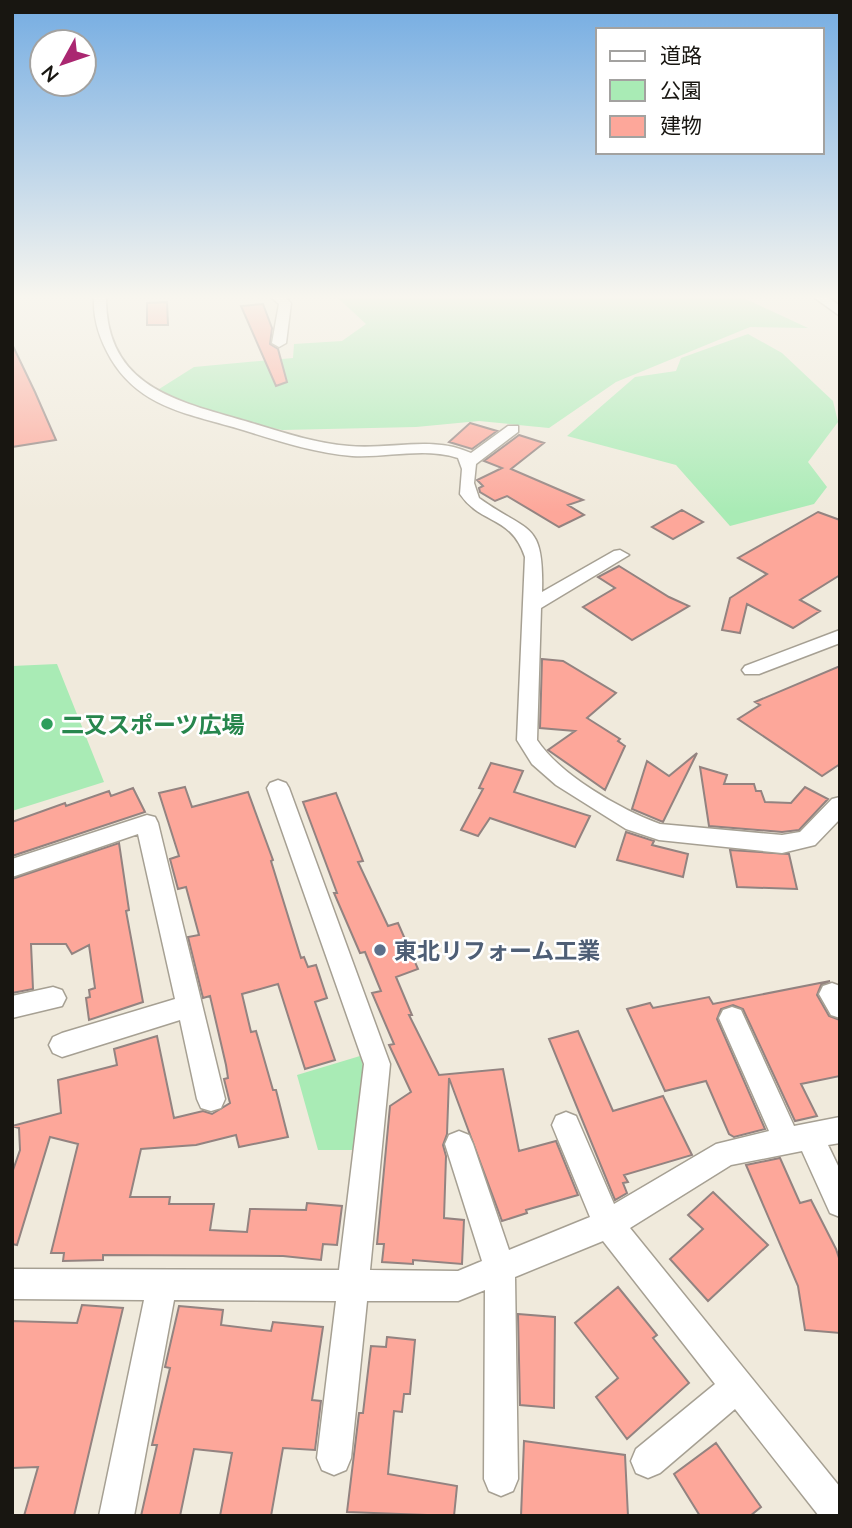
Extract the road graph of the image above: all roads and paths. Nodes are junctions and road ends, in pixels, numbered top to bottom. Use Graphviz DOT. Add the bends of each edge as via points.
graph roads {
  1 [pos="127,369"];
  2 [pos="513,429"];
  3 [pos="468,462"];
  4 [pos="620,555"];
  5 [pos="531,606"];
  6 [pos="840,636"];
  7 [pos="751,670"];
  8 [pos="278,788"];
  9 [pos="840,805"];
  10 [pos="12,868"];
  11 [pos="53,998"];
  12 [pos="188,1006"];
  13 [pos="12,1007"];
  14 [pos="732,1018"];
  15 [pos="62,1045"];
  16 [pos="211,1099"];
  17 [pos="566,1125"];
  18 [pos="840,1130"];
  19 [pos="798,1138"];
  20 [pos="459,1144"];
  21 [pos="840,1203"];
  22 [pos="608,1224"];
  23 [pos="500,1269"];
  24 [pos="12,1284"];
  25 [pos="352,1284"];
  26 [pos="162,1285"];
  27 [pos="737,1386"];
  28 [pos="334,1458"];
  29 [pos="648,1461"];
  30 [pos="500,1479"];
  31 [pos="840,1514"];
  32 [pos="116,1516"];
  1 -- 3 [label="street" via="139,386 170,404 310,444 368,452 432,447 465,454"];
  2 -- 3 [label="street"];
  3 -- 5 [label="street" via="466,492 472,501 511,522 530,544 534,558"];
  4 -- 5 [label="street"];
  5 -- 9 [label="street" via="527,740 539,759 564,780 634,824 686,836 782,844 807,839"];
  6 -- 7 [label="street"];
  8 -- 25 [label="street" via="377,1064"];
  10 -- 12 [label="street" via="147,823"];
  11 -- 13 [label="street"];
  12 -- 15 [label="street"];
  12 -- 16 [label="street"];
  14 -- 19 [label="street"];
  17 -- 22 [label="street"];
  18 -- 19 [label="street"];
  19 -- 21 [label="street"];
  19 -- 22 [label="street" via="726,1153"];
  20 -- 23 [label="street"];
  22 -- 23 [label="street"];
  22 -- 27 [label="street"];
  23 -- 25 [label="street" via="458,1286"];
  23 -- 30 [label="street"];
  24 -- 26 [label="street"];
  25 -- 26 [label="street"];
  25 -- 28 [label="street"];
  26 -- 32 [label="street"];
  27 -- 29 [label="street"];
  27 -- 31 [label="street"];
}
